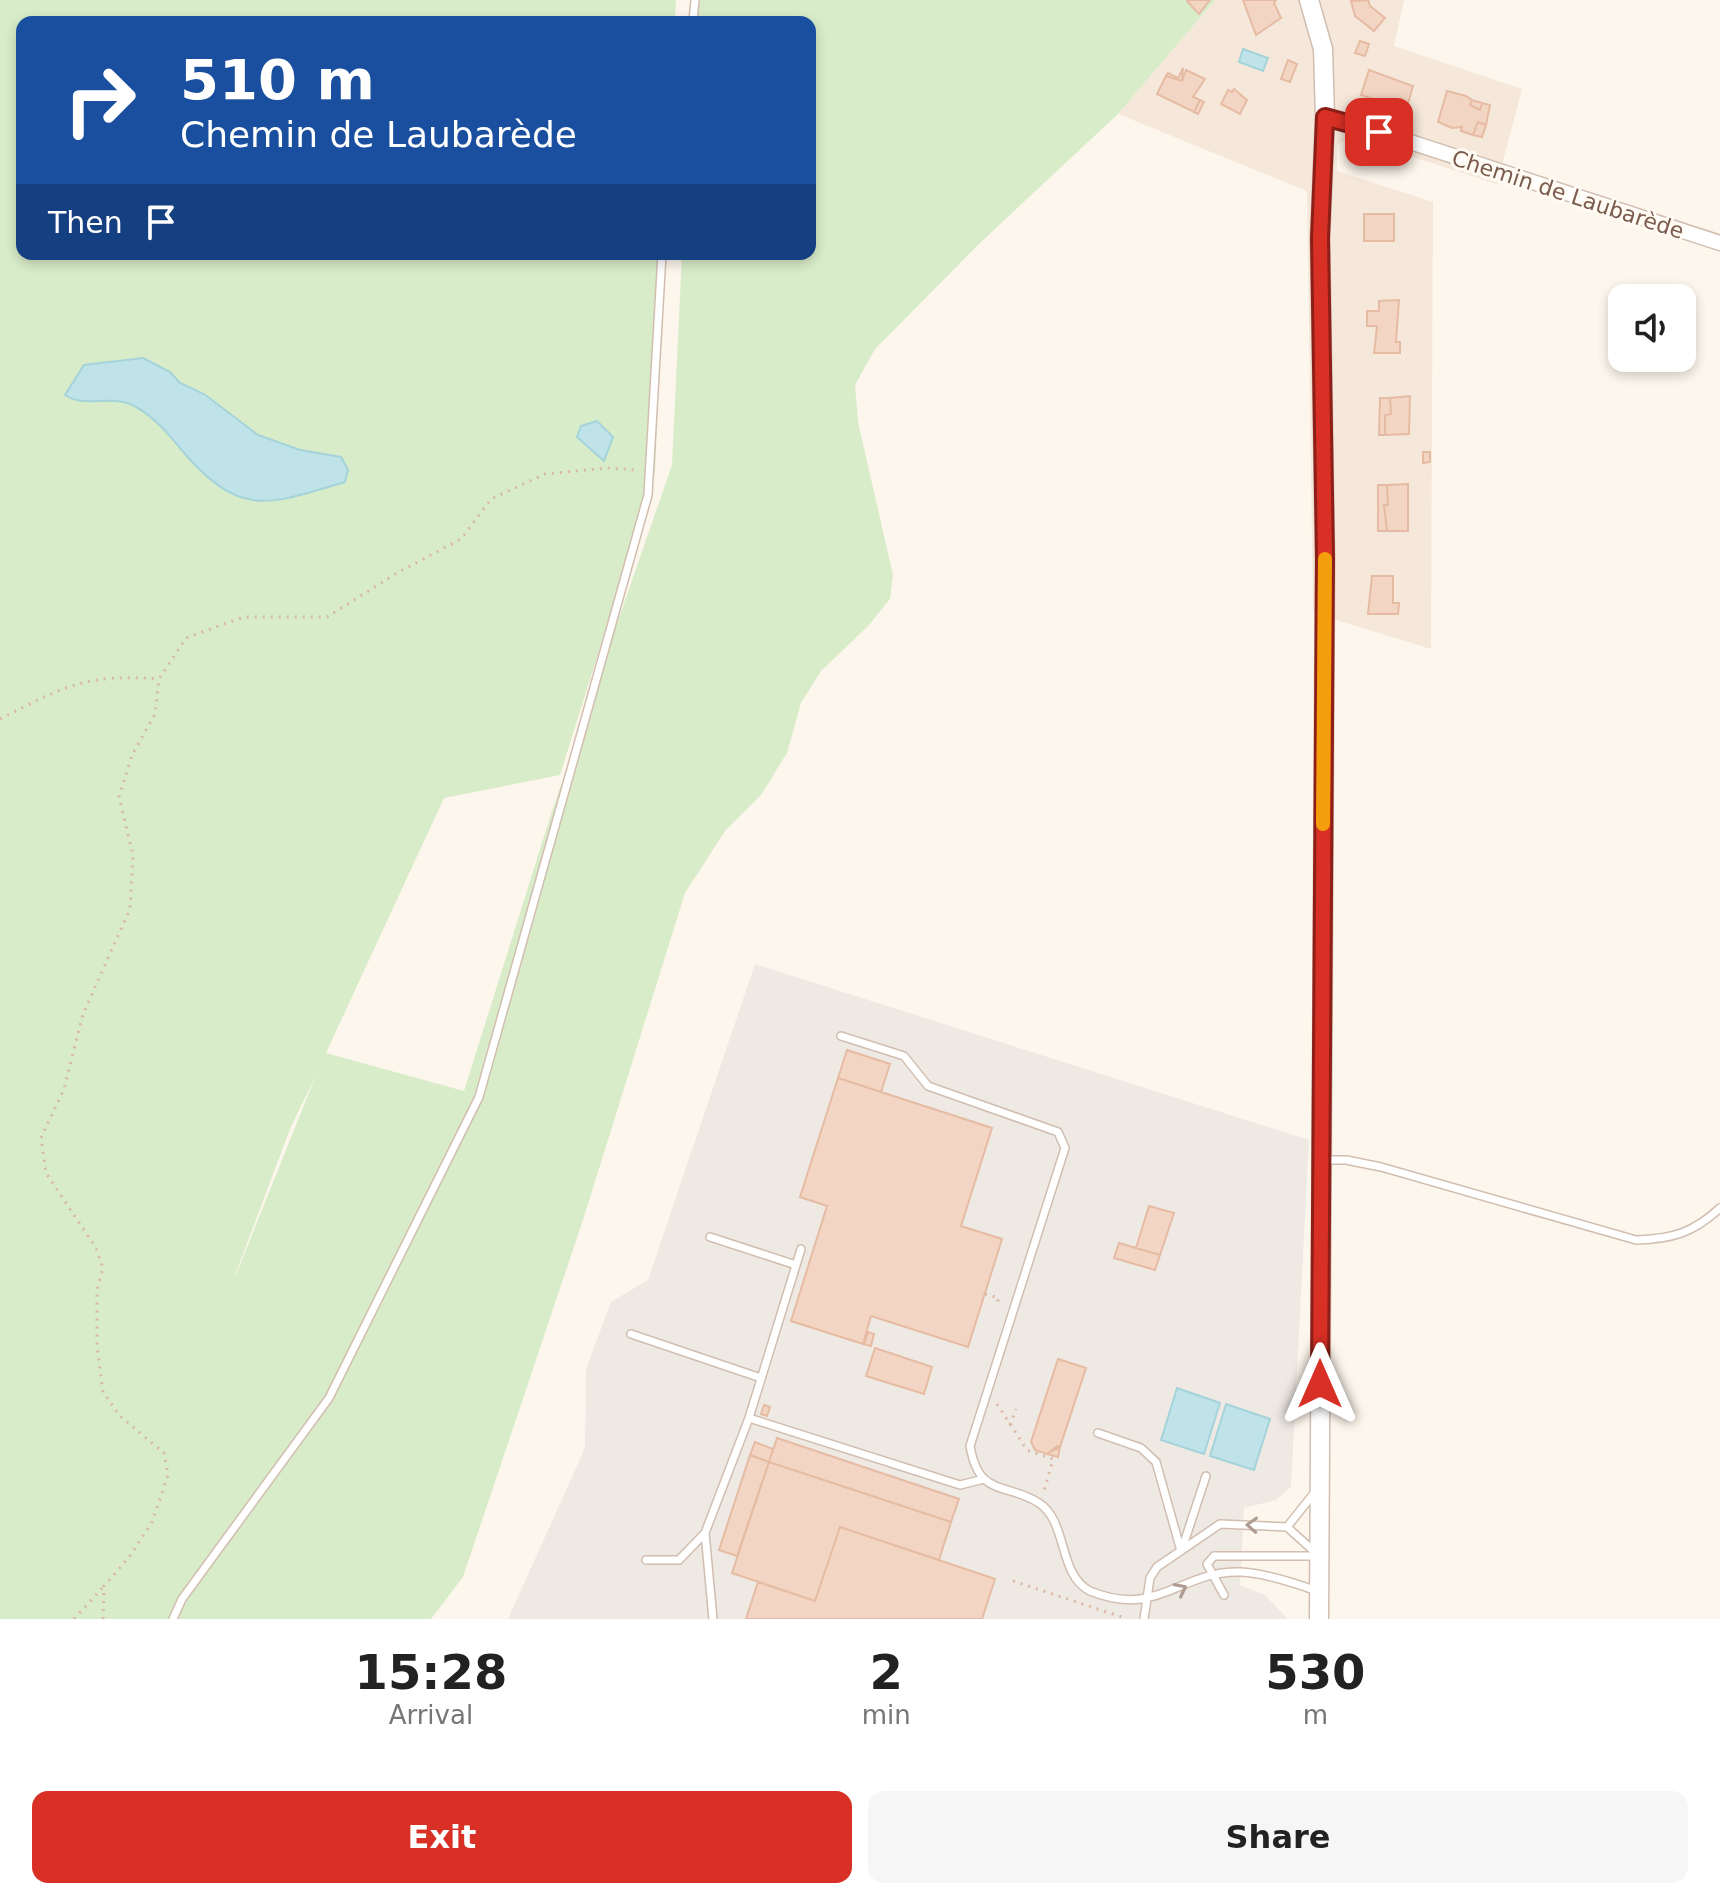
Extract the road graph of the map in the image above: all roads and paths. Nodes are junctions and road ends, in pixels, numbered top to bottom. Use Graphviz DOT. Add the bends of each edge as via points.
graph roads {
  1 [pos="1309,0"];
  2 [pos="1325,117"];
  3 [pos="1720,243"];
  4 [pos="662,260"];
  5 [pos="648,471"];
  6 [pos="159,679"];
  7 [pos="0,719"];
  8 [pos="841,1036"];
  9 [pos="1321,1160"];
  10 [pos="1720,1208"];
  11 [pos="710,1237"];
  12 [pos="801,1249"];
  13 [pos="796,1265"];
  14 [pos="985,1294"];
  15 [pos="997,1303"];
  16 [pos="631,1334"];
  17 [pos="761,1378"];
  18 [pos="993,1398"];
  19 [pos="1016,1409"];
  20 [pos="749,1418"];
  21 [pos="1010,1425"];
  22 [pos="1098,1433"];
  23 [pos="1206,1476"];
  24 [pos="984,1479"];
  25 [pos="1321,1484"];
  26 [pos="1044,1491"];
  27 [pos="1287,1527"];
  28 [pos="705,1533"];
  29 [pos="1181,1551"];
  30 [pos="1319,1556"];
  31 [pos="646,1560"];
  32 [pos="1214,1576"];
  33 [pos="1013,1581"];
  34 [pos="104,1586"];
  35 [pos="1319,1592"];
  36 [pos="1224,1595"];
  37 [pos="1148,1601"];
  38 [pos="1125,1618"];
  39 [pos="74,1619"];
  40 [pos="103,1619"];
  41 [pos="173,1619"];
  42 [pos="713,1619"];
  43 [pos="1144,1619"];
  44 [pos="1319,1619"];
  1 -- 2 [label="street" via="1323,49"];
  2 -- 3 [label="street, Chemin de Laubarède"];
  2 -- 9 [label="street" via="1320,238 1325,558"];
  4 -- 5 [label="lane"];
  5 -- 6 [label="path" via="608,468 545,474 491,499 461,539 327,617 243,617 186,638"];
  5 -- 41 [label="lane" via="648,495 479,1097 329,1398 182,1599"];
  6 -- 7 [label="path" via="115,675 62,687"];
  6 -- 34 [label="path" via="155,714 132,755 119,797 133,855 130,909 83,1014 64,1089 41,1138 46,1173 96,1248 103,1268 97,1290 97,1346 103,1392 120,1416 164,1453 168,1475 152,1522"];
  8 -- 24 [label="lane" via="904,1056 928,1086 1058,1132 1065,1148 970,1446"];
  9 -- 10 [label="lane" via="1381,1167 1636,1240 1669,1239 1697,1229"];
  9 -- 25 [label="street"];
  11 -- 13 [label="lane"];
  12 -- 13 [label="lane"];
  13 -- 17 [label="lane"];
  14 -- 15 [label="path" via="999,1298"];
  16 -- 17 [label="lane"];
  17 -- 20 [label="lane"];
  18 -- 21 [label="path"];
  19 -- 21 [label="path"];
  20 -- 24 [label="lane" via="960,1485"];
  20 -- 28 [label="lane"];
  21 -- 26 [label="path" via="1027,1450 1053,1459"];
  22 -- 29 [label="lane" via="1141,1448 1156,1462"];
  23 -- 29 [label="lane"];
  24 -- 37 [label="lane" via="1040,1503 1072,1572 1087,1590 1130,1604"];
  25 -- 27 [label="lane"];
  25 -- 30 [label="street"];
  27 -- 29 [label="lane, one-way" via="1220,1524"];
  27 -- 30 [label="lane"];
  28 -- 31 [label="lane" via="679,1560"];
  28 -- 42 [label="lane"];
  29 -- 37 [label="lane" via="1157,1567"];
  30 -- 32 [label="lane" via="1214,1556 1207,1564"];
  30 -- 35 [label="street"];
  32 -- 35 [label="lane" via="1241,1572"];
  32 -- 36 [label="lane"];
  37 -- 32 [label="lane, one-way"];
  33 -- 38 [label="path"];
  34 -- 39 [label="path"];
  34 -- 40 [label="path"];
  35 -- 44 [label="street"];
  37 -- 43 [label="lane"];
}
